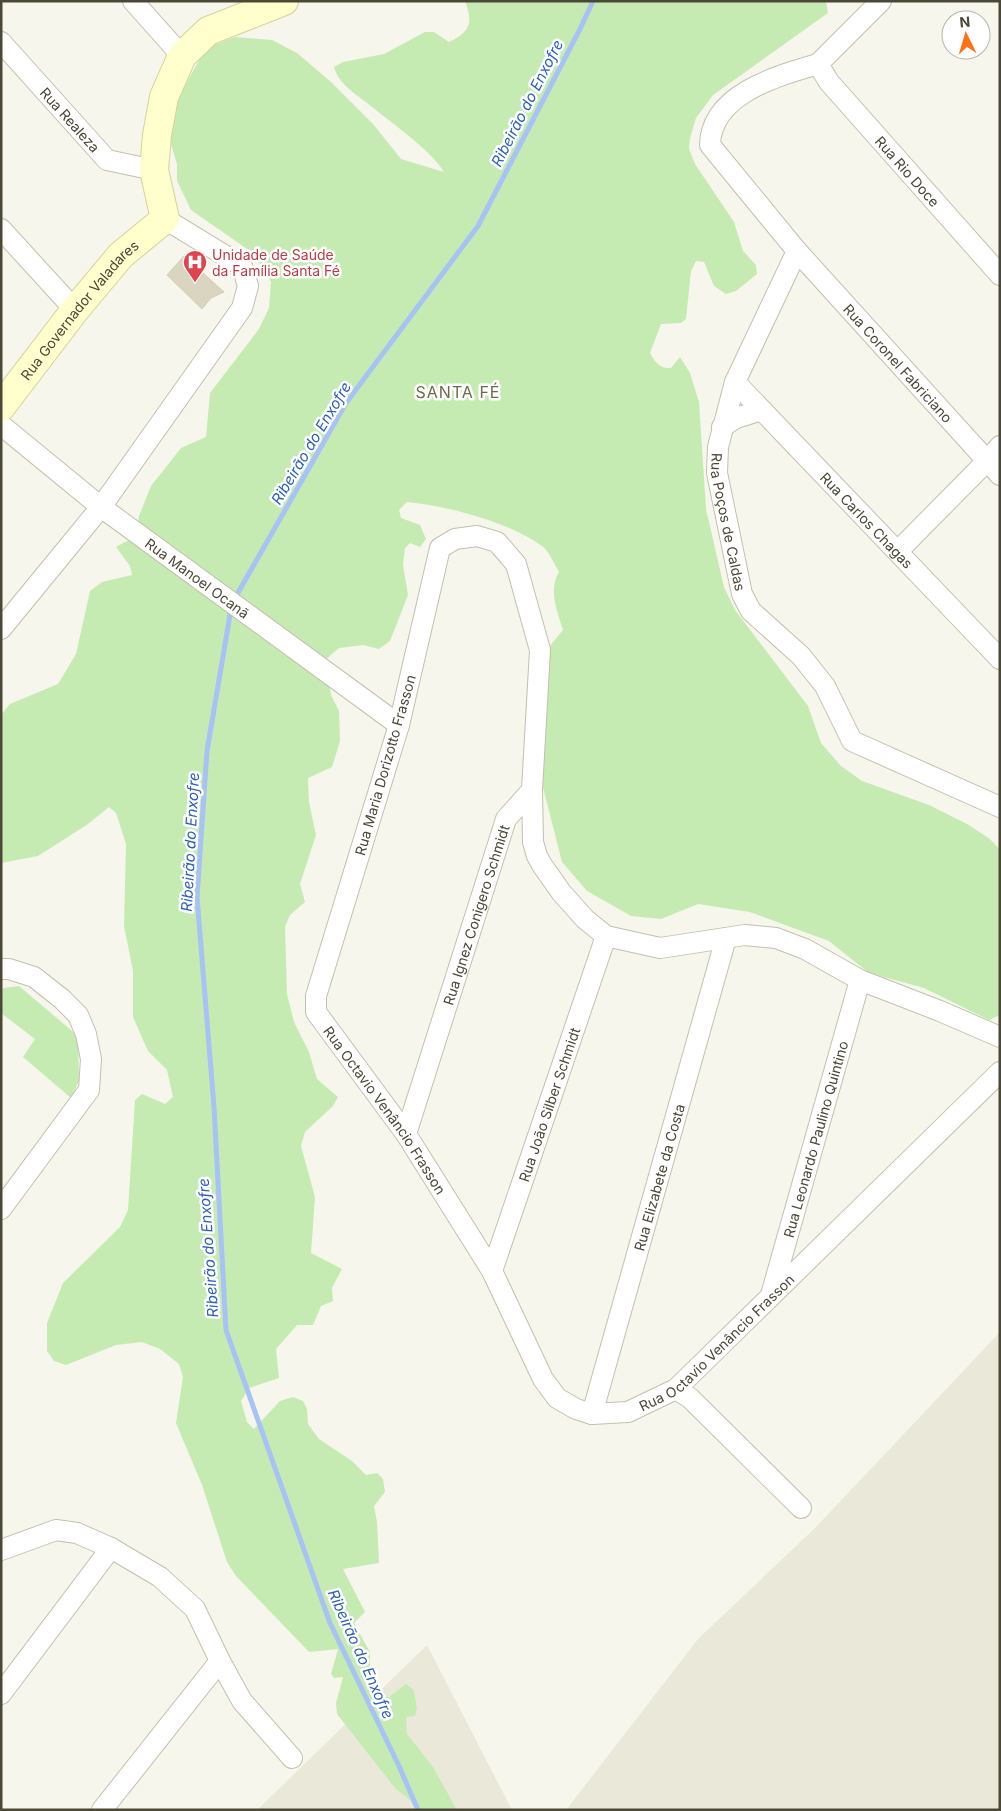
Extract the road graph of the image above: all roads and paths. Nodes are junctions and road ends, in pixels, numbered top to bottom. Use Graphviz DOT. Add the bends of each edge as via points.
graph roads {
  1 [pos="133,1"];
  2 [pos="284,1"];
  3 [pos="881,1"];
  4 [pos="1,42"];
  5 [pos="182,56"];
  6 [pos="818,64"];
  7 [pos="154,170"];
  8 [pos="165,219"];
  9 [pos="1,229"];
  10 [pos="798,250"];
  11 [pos="1000,275"];
  12 [pos="74,310"];
  13 [pos="735,382"];
  14 [pos="1,407"];
  15 [pos="762,410"];
  16 [pos="1,425"];
  17 [pos="722,427"];
  18 [pos="996,461"];
  19 [pos="101,507"];
  20 [pos="898,551"];
  21 [pos="1,629"];
  22 [pos="1000,659"];
  23 [pos="399,725"];
  24 [pos="532,790"];
  25 [pos="1000,807"];
  26 [pos="606,936"];
  27 [pos="726,938"];
  28 [pos="1,970"];
  29 [pos="860,980"];
  30 [pos="316,996"];
  31 [pos="1000,1037"];
  32 [pos="1000,1072"];
  33 [pos="406,1134"];
  34 [pos="1,1209"];
  35 [pos="492,1271"];
  36 [pos="770,1297"];
  37 [pos="676,1389"];
  38 [pos="592,1414"];
  39 [pos="801,1508"];
  40 [pos="112,1548"];
  41 [pos="1,1550"];
  42 [pos="220,1661"];
  43 [pos="1,1694"];
  44 [pos="292,1758"];
  45 [pos="102,1810"];
  1 -- 5 [label="street"];
  2 -- 5 [label="street" via="208,30"];
  3 -- 6 [label="street"];
  4 -- 7 [label="street, Rua Realeza" via="107,160"];
  5 -- 7 [label="street" via="164,97"];
  6 -- 10 [label="street" via="786,73 748,90 721,112 711,131 710,145"];
  6 -- 11 [label="street, Rua Rio Doce" via="829,82"];
  7 -- 8 [label="street"];
  8 -- 12 [label="street, Rua Governador Valadares" via="121,255"];
  8 -- 19 [label="street" via="242,266 248,286 242,308"];
  9 -- 12 [label="street"];
  10 -- 13 [label="street, Rua Poços de Caldas"];
  10 -- 18 [label="street, Rua Coronel Fabriciano"];
  12 -- 14 [label="street, Rua Governador Valadares"];
  13 -- 15 [label="street, Rua Carlos Chagas"];
  13 -- 17 [label="street, Rua Poços de Caldas"];
  15 -- 17 [label="street" via="736,418"];
  15 -- 20 [label="street, Rua Carlos Chagas"];
  16 -- 19 [label="street, Rua Manoel Ocanã"];
  17 -- 25 [label="street, Rua Poços de Caldas" via="717,473 742,594 751,611 801,656 825,686 852,741"];
  18 -- 20 [label="street"];
  19 -- 21 [label="street"];
  19 -- 23 [label="street, Rua Manoel Ocanã"];
  20 -- 22 [label="street, Rua Carlos Chagas"];
  23 -- 24 [label="street, Rua Maria Dorizotto Frasson" via="440,548 455,539 478,536 497,542 516,564 540,650"];
  23 -- 30 [label="street, Rua Maria Dorizotto Frasson"];
  24 -- 26 [label="street" via="533,842 537,856 561,892 585,919"];
  24 -- 33 [label="street, Rua Ignez Conigero Schmidt" via="506,819"];
  26 -- 27 [label="street" via="660,948"];
  26 -- 35 [label="street, Rua João Silber Schmidt"];
  27 -- 29 [label="street" via="745,934 776,938 805,949"];
  27 -- 38 [label="street, Rua Elizabete da Costa"];
  28 -- 34 [label="street" via="10,969 34,977 73,1010 86,1034 91,1059 89,1090"];
  29 -- 31 [label="street"];
  29 -- 36 [label="street, Rua Leonardo Paulino Quintino"];
  30 -- 33 [label="street, Rua Octavio Venâncio Frasson" via="316,1012"];
  32 -- 36 [label="street, Rua Octavio Venâncio Frasson"];
  33 -- 35 [label="street, Rua Octavio Venâncio Frasson"];
  35 -- 38 [label="street, Rua Octavio Venâncio Frasson" via="543,1379 557,1398"];
  36 -- 37 [label="street, Rua Octavio Venâncio Frasson"];
  37 -- 38 [label="street, Rua Octavio Venâncio Frasson" via="628,1412"];
  37 -- 39 [label="street" via="690,1398"];
  40 -- 41 [label="street" via="77,1533 56,1530"];
  40 -- 42 [label="street" via="160,1577 195,1609"];
  40 -- 43 [label="street"];
  42 -- 44 [label="street" via="242,1700"];
  42 -- 45 [label="street"];
}
